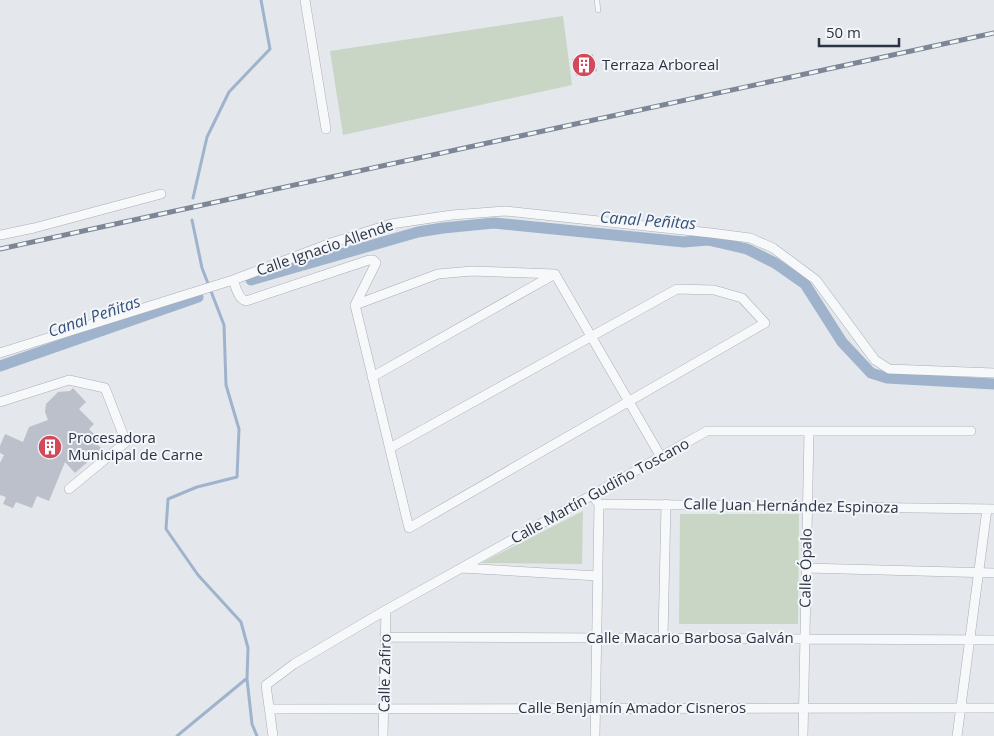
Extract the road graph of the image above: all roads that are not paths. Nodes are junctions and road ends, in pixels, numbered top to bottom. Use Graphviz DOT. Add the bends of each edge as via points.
graph roads {
  1 [pos="305,0"];
  2 [pos="597,0"];
  3 [pos="598,10"];
  4 [pos="326,129"];
  5 [pos="161,194"];
  6 [pos="0,235"];
  7 [pos="555,274"];
  8 [pos="233,280"];
  9 [pos="354,305"];
  10 [pos="591,337"];
  11 [pos="0,353"];
  12 [pos="994,373"];
  13 [pos="372,376"];
  14 [pos="629,401"];
  15 [pos="0,402"];
  16 [pos="809,431"];
  17 [pos="971,431"];
  18 [pos="390,448"];
  19 [pos="661,457"];
  20 [pos="69,489"];
  21 [pos="592,495"];
  22 [pos="599,504"];
  23 [pos="666,504"];
  24 [pos="808,506"];
  25 [pos="991,509"];
  26 [pos="461,568"];
  27 [pos="806,568"];
  28 [pos="979,573"];
  29 [pos="994,573"];
  30 [pos="598,576"];
  31 [pos="386,610"];
  32 [pos="385,637"];
  33 [pos="597,638"];
  34 [pos="663,638"];
  35 [pos="805,639"];
  36 [pos="970,640"];
  37 [pos="994,640"];
  38 [pos="269,708"];
  39 [pos="384,708"];
  40 [pos="596,708"];
  41 [pos="804,708"];
  42 [pos="961,708"];
  43 [pos="994,708"];
  44 [pos="273,736"];
  45 [pos="384,736"];
  46 [pos="595,736"];
  47 [pos="803,736"];
  48 [pos="957,736"];
  1 -- 4 [label="street"];
  2 -- 3 [label="lane"];
  5 -- 6 [label="street"];
  7 -- 9 [label="street" via="472,271 438,274"];
  7 -- 10 [label="street"];
  7 -- 13 [label="street"];
  8 -- 9 [label="street" via="241,298 246,301 373,260 376,263"];
  8 -- 11 [label="street, Calle Ignacio Allende"];
  8 -- 12 [label="street, Calle Ignacio Allende" via="391,224 452,215 505,211 711,233 750,238 773,248 816,280 875,360 889,369"];
  9 -- 13 [label="street"];
  10 -- 14 [label="street"];
  10 -- 14 [label="street" via="677,289 714,290 742,298 765,323"];
  10 -- 18 [label="street"];
  13 -- 18 [label="street"];
  14 -- 18 [label="street" via="409,528"];
  14 -- 19 [label="street"];
  15 -- 20 [label="street" via="69,380 105,388 126,442"];
  16 -- 17 [label="street, Calle Martín Gudiño Toscano"];
  16 -- 19 [label="street, Calle Martín Gudiño Toscano" via="707,431"];
  16 -- 24 [label="street, Calle Ópalo"];
  19 -- 21 [label="street, Calle Martín Gudiño Toscano"];
  21 -- 22 [label="street"];
  21 -- 26 [label="street, Calle Martín Gudiño Toscano"];
  22 -- 23 [label="street, Calle Juan Hernández Espinoza"];
  22 -- 30 [label="street"];
  23 -- 24 [label="street, Calle Juan Hernández Espinoza"];
  23 -- 34 [label="street"];
  24 -- 25 [label="street, Calle Juan Hernández Espinoza"];
  24 -- 27 [label="street, Calle Ópalo"];
  25 -- 28 [label="street"];
  26 -- 30 [label="street"];
  26 -- 31 [label="street, Calle Martín Gudiño Toscano"];
  27 -- 28 [label="street"];
  27 -- 35 [label="street, Calle Ópalo"];
  28 -- 29 [label="street"];
  28 -- 36 [label="street"];
  30 -- 33 [label="street"];
  31 -- 32 [label="street, Calle Zafiro"];
  31 -- 38 [label="street, Calle Martín Gudiño Toscano" via="294,664 266,685"];
  32 -- 33 [label="street, Calle Macario Barbosa Galván"];
  32 -- 39 [label="street, Calle Zafiro"];
  33 -- 34 [label="street, Calle Macario Barbosa Galván"];
  33 -- 40 [label="street"];
  34 -- 35 [label="street, Calle Macario Barbosa Galván"];
  35 -- 36 [label="street, Calle Macario Barbosa Galván"];
  35 -- 41 [label="street, Calle Ópalo"];
  36 -- 37 [label="street, Calle Macario Barbosa Galván"];
  36 -- 42 [label="street"];
  38 -- 39 [label="street, Calle Benjamín Amador Cisneros"];
  38 -- 44 [label="street"];
  39 -- 40 [label="street, Calle Benjamín Amador Cisneros"];
  39 -- 45 [label="street, Calle Zafiro"];
  40 -- 41 [label="street, Calle Benjamín Amador Cisneros"];
  40 -- 46 [label="street"];
  41 -- 42 [label="street, Calle Benjamín Amador Cisneros"];
  41 -- 47 [label="street, Calle Ópalo"];
  42 -- 43 [label="street, Calle Benjamín Amador Cisneros"];
  42 -- 48 [label="street"];
}
